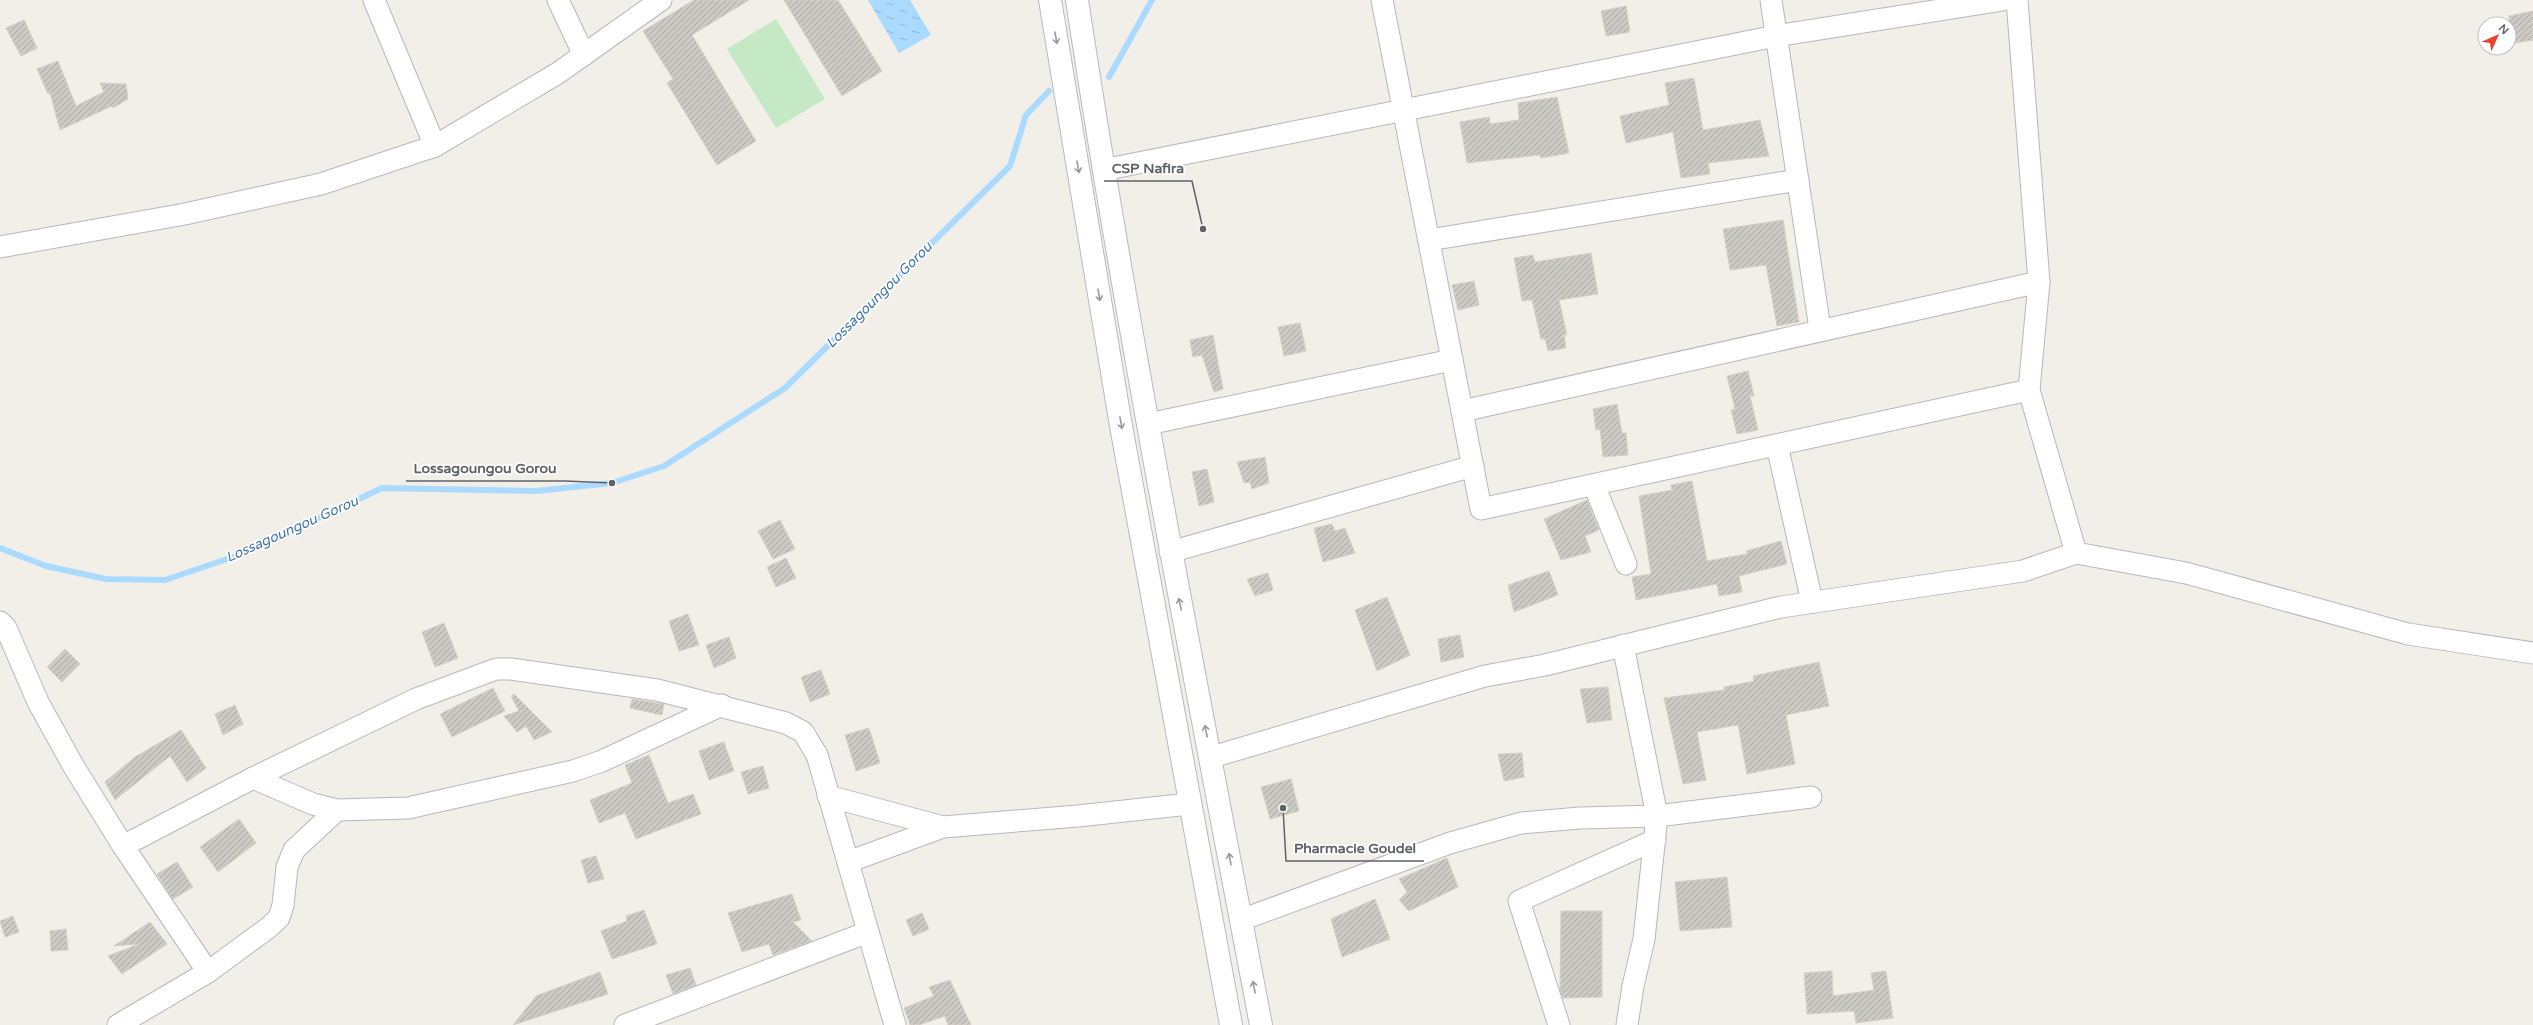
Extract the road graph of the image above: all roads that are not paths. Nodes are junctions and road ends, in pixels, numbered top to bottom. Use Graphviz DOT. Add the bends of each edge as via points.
graph roads {
  1 [pos="374,0"];
  2 [pos="558,0"];
  3 [pos="661,0"];
  4 [pos="1050,0"];
  5 [pos="1077,0"];
  6 [pos="1382,0"];
  7 [pos="1771,0"];
  8 [pos="2003,0"];
  9 [pos="2017,0"];
  10 [pos="1776,36"];
  11 [pos="584,55"];
  12 [pos="1403,109"];
  13 [pos="435,146"];
  14 [pos="1103,170"];
  15 [pos="1798,180"];
  16 [pos="1429,240"];
  17 [pos="0,247"];
  18 [pos="2039,282"];
  19 [pos="1820,329"];
  20 [pos="1452,360"];
  21 [pos="2029,390"];
  22 [pos="1462,411"];
  23 [pos="1148,424"];
  24 [pos="1777,445"];
  25 [pos="1473,466"];
  26 [pos="1594,485"];
  27 [pos="1170,552"];
  28 [pos="2076,553"];
  29 [pos="1626,564"];
  30 [pos="1812,602"];
  31 [pos="0,622"];
  32 [pos="1623,645"];
  33 [pos="2533,653"];
  34 [pos="722,705"];
  35 [pos="1212,757"];
  36 [pos="253,778"];
  37 [pos="828,796"];
  38 [pos="1811,798"];
  39 [pos="1190,804"];
  40 [pos="336,810"];
  41 [pos="1657,816"];
  42 [pos="943,827"];
  43 [pos="1655,840"];
  44 [pos="123,846"];
  45 [pos="848,862"];
  46 [pos="1241,920"];
  47 [pos="868,932"];
  48 [pos="208,972"];
  49 [pos="118,1025"];
  50 [pos="625,1025"];
  51 [pos="895,1025"];
  52 [pos="1231,1025"];
  53 [pos="1261,1025"];
  54 [pos="1559,1025"];
  55 [pos="1627,1025"];
  1 -- 13 [label="street"];
  2 -- 11 [label="street"];
  3 -- 11 [label="street"];
  4 -- 39 [label="main road, one-way" via="1122,426"];
  5 -- 14 [label="main road"];
  6 -- 12 [label="street"];
  7 -- 10 [label="street"];
  8 -- 10 [label="street"];
  9 -- 18 [label="street"];
  10 -- 12 [label="street"];
  10 -- 15 [label="street"];
  11 -- 13 [label="street"];
  12 -- 14 [label="street"];
  12 -- 16 [label="street"];
  13 -- 17 [label="street" via="321,184 184,214"];
  14 -- 23 [label="main road"];
  15 -- 16 [label="street"];
  15 -- 19 [label="street"];
  16 -- 20 [label="street"];
  18 -- 19 [label="street"];
  18 -- 21 [label="street"];
  19 -- 22 [label="street"];
  20 -- 22 [label="street"];
  20 -- 23 [label="street"];
  21 -- 24 [label="street"];
  21 -- 28 [label="street"];
  22 -- 25 [label="street"];
  23 -- 27 [label="main road"];
  24 -- 26 [label="street"];
  24 -- 30 [label="street"];
  25 -- 26 [label="street" via="1481,509"];
  25 -- 27 [label="street"];
  26 -- 29 [label="street"];
  35 -- 27 [label="main road, one-way"];
  28 -- 30 [label="street" via="2023,571"];
  28 -- 33 [label="street" via="2186,573 2408,634"];
  30 -- 32 [label="street" via="1781,606"];
  31 -- 44 [label="street" via="6,628 38,702 74,767"];
  32 -- 35 [label="street" via="1429,692"];
  32 -- 41 [label="street"];
  34 -- 36 [label="street" via="657,690 496,669 416,699"];
  34 -- 37 [label="street" via="786,723 803,732 817,754"];
  34 -- 40 [label="street" via="602,761 573,771 408,808"];
  46 -- 35 [label="main road, one-way"];
  36 -- 40 [label="street" via="313,804"];
  36 -- 44 [label="street"];
  37 -- 42 [label="street"];
  37 -- 45 [label="street"];
  38 -- 41 [label="street"];
  39 -- 42 [label="street"];
  39 -- 52 [label="main road"];
  40 -- 48 [label="street" via="294,850 287,867 284,905 279,918"];
  41 -- 43 [label="street"];
  41 -- 46 [label="street" via="1528,822 1487,831"];
  42 -- 45 [label="street"];
  43 -- 54 [label="street" via="1519,901"];
  43 -- 55 [label="street" via="1644,940"];
  44 -- 48 [label="street"];
  45 -- 47 [label="street"];
  53 -- 46 [label="main road, one-way"];
  47 -- 50 [label="street"];
  47 -- 51 [label="street"];
  48 -- 49 [label="street"];
}
